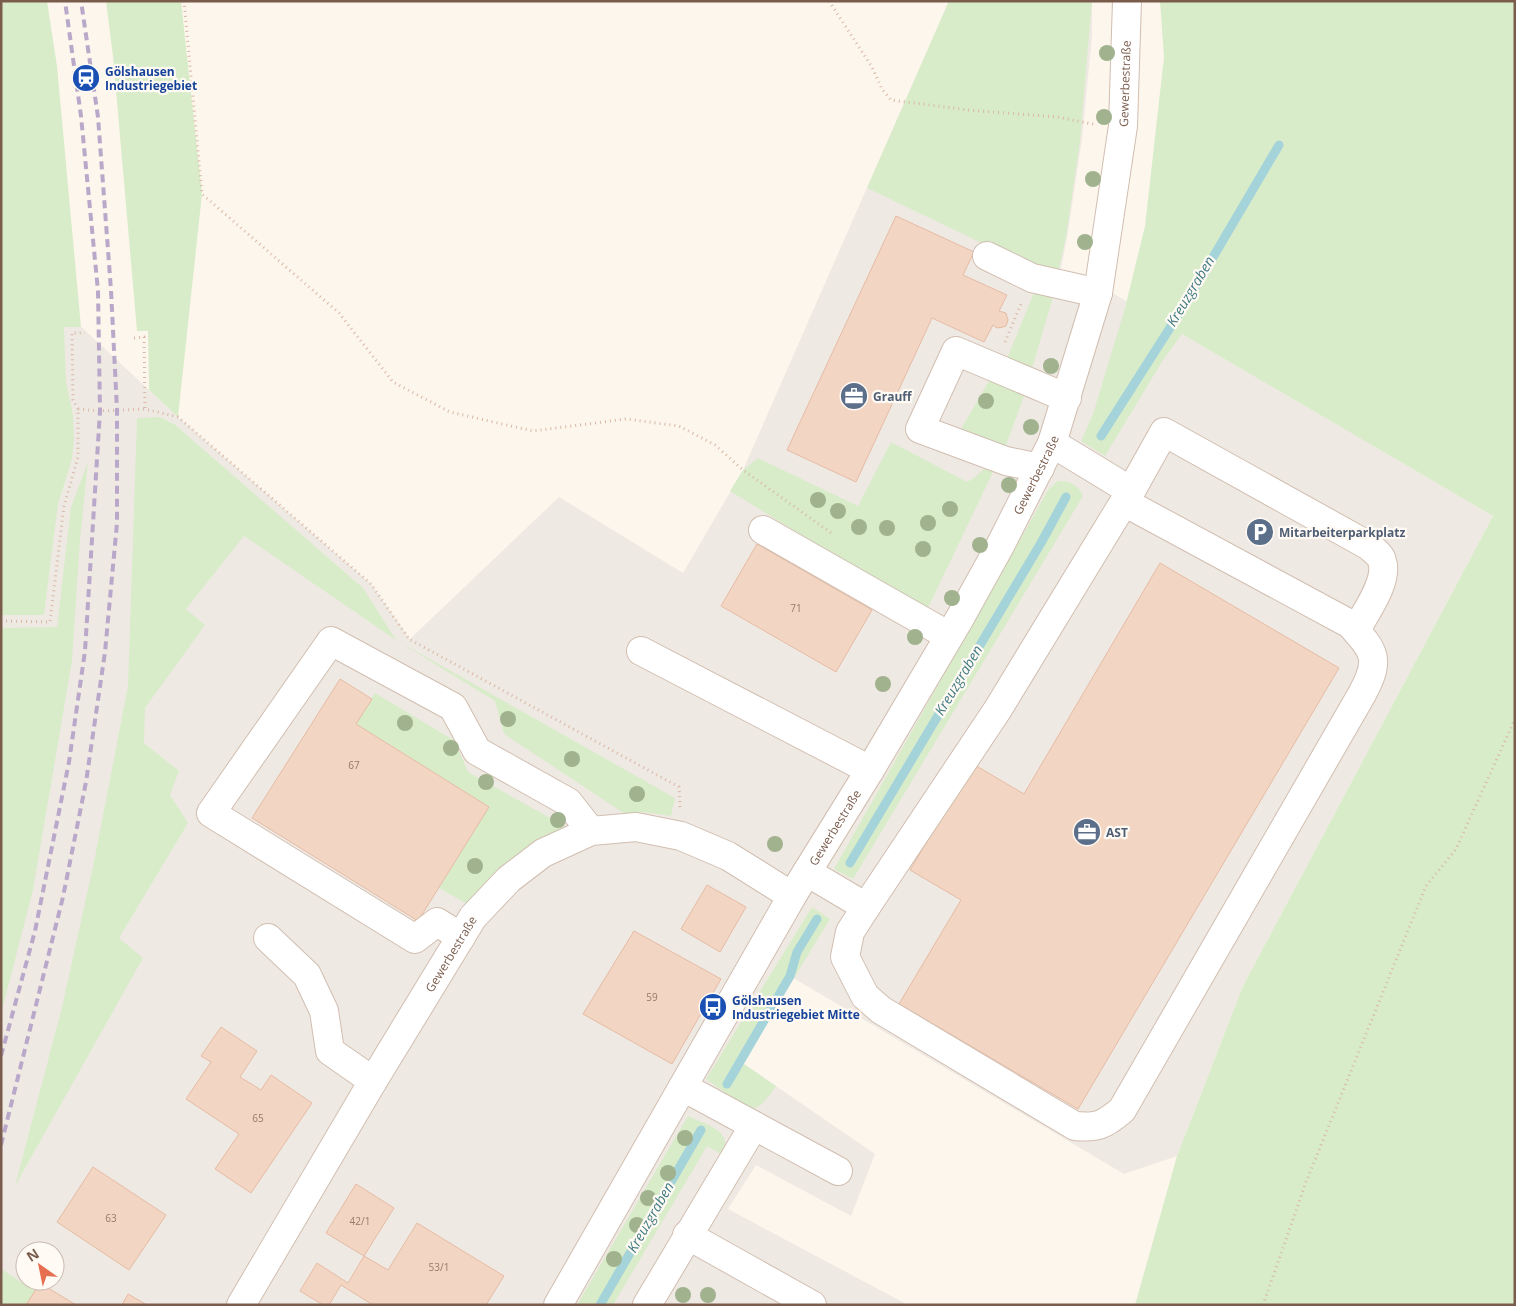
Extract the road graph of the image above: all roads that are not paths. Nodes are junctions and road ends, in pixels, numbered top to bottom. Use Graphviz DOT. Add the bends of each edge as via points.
graph roads {
  1 [pos="1127,1"];
  2 [pos="987,256"];
  3 [pos="1098,292"];
  4 [pos="1067,398"];
  5 [pos="1052,443"];
  6 [pos="1040,468"];
  7 [pos="1128,497"];
  8 [pos="763,530"];
  9 [pos="1356,630"];
  10 [pos="949,636"];
  11 [pos="641,651"];
  12 [pos="870,770"];
  13 [pos="592,831"];
  14 [pos="807,872"];
  15 [pos="792,896"];
  16 [pos="866,907"];
  17 [pos="461,937"];
  18 [pos="268,938"];
  19 [pos="373,1081"];
  20 [pos="683,1087"];
  21 [pos="753,1127"];
  22 [pos="838,1171"];
  23 [pos="687,1235"];
  24 [pos="241,1305"];
  25 [pos="558,1305"];
  26 [pos="646,1305"];
  27 [pos="812,1305"];
  1 -- 3 [label="street, Gewerbestraße" via="1123,126"];
  2 -- 3 [label="street" via="1032,278"];
  3 -- 4 [label="street, Gewerbestraße"];
  4 -- 5 [label="street, Gewerbestraße"];
  4 -- 6 [label="street" via="956,351 920,429 1006,461"];
  5 -- 6 [label="street, Gewerbestraße"];
  5 -- 7 [label="street"];
  6 -- 10 [label="street, Gewerbestraße"];
  7 -- 9 [label="street"];
  7 -- 9 [label="street" via="1164,432 1369,546 1382,559 1384,574"];
  7 -- 16 [label="street" via="998,709"];
  8 -- 10 [label="street"];
  9 -- 16 [label="street" via="1374,658 1371,678 1122,1110 1110,1120 1093,1127 1075,1126 881,1010 865,996 845,957 850,932"];
  10 -- 12 [label="street, Gewerbestraße"];
  11 -- 12 [label="street"];
  12 -- 14 [label="street, Gewerbestraße"];
  13 -- 15 [label="street, Gewerbestraße" via="636,827 680,836 728,856"];
  13 -- 17 [label="street, Gewerbestraße" via="542,853 509,878 474,917"];
  13 -- 17 [label="street" via="568,802 477,751 453,707 331,642 211,813 415,940 437,922"];
  14 -- 15 [label="street, Gewerbestraße"];
  14 -- 16 [label="street"];
  15 -- 20 [label="street, Gewerbestraße"];
  17 -- 19 [label="street, Gewerbestraße"];
  18 -- 19 [label="street" via="307,975 324,1011 330,1051"];
  19 -- 24 [label="street, Gewerbestraße"];
  20 -- 21 [label="street"];
  20 -- 25 [label="street, Gewerbestraße"];
  21 -- 22 [label="street"];
  21 -- 23 [label="street"];
  23 -- 26 [label="street"];
  23 -- 27 [label="street"];
}
